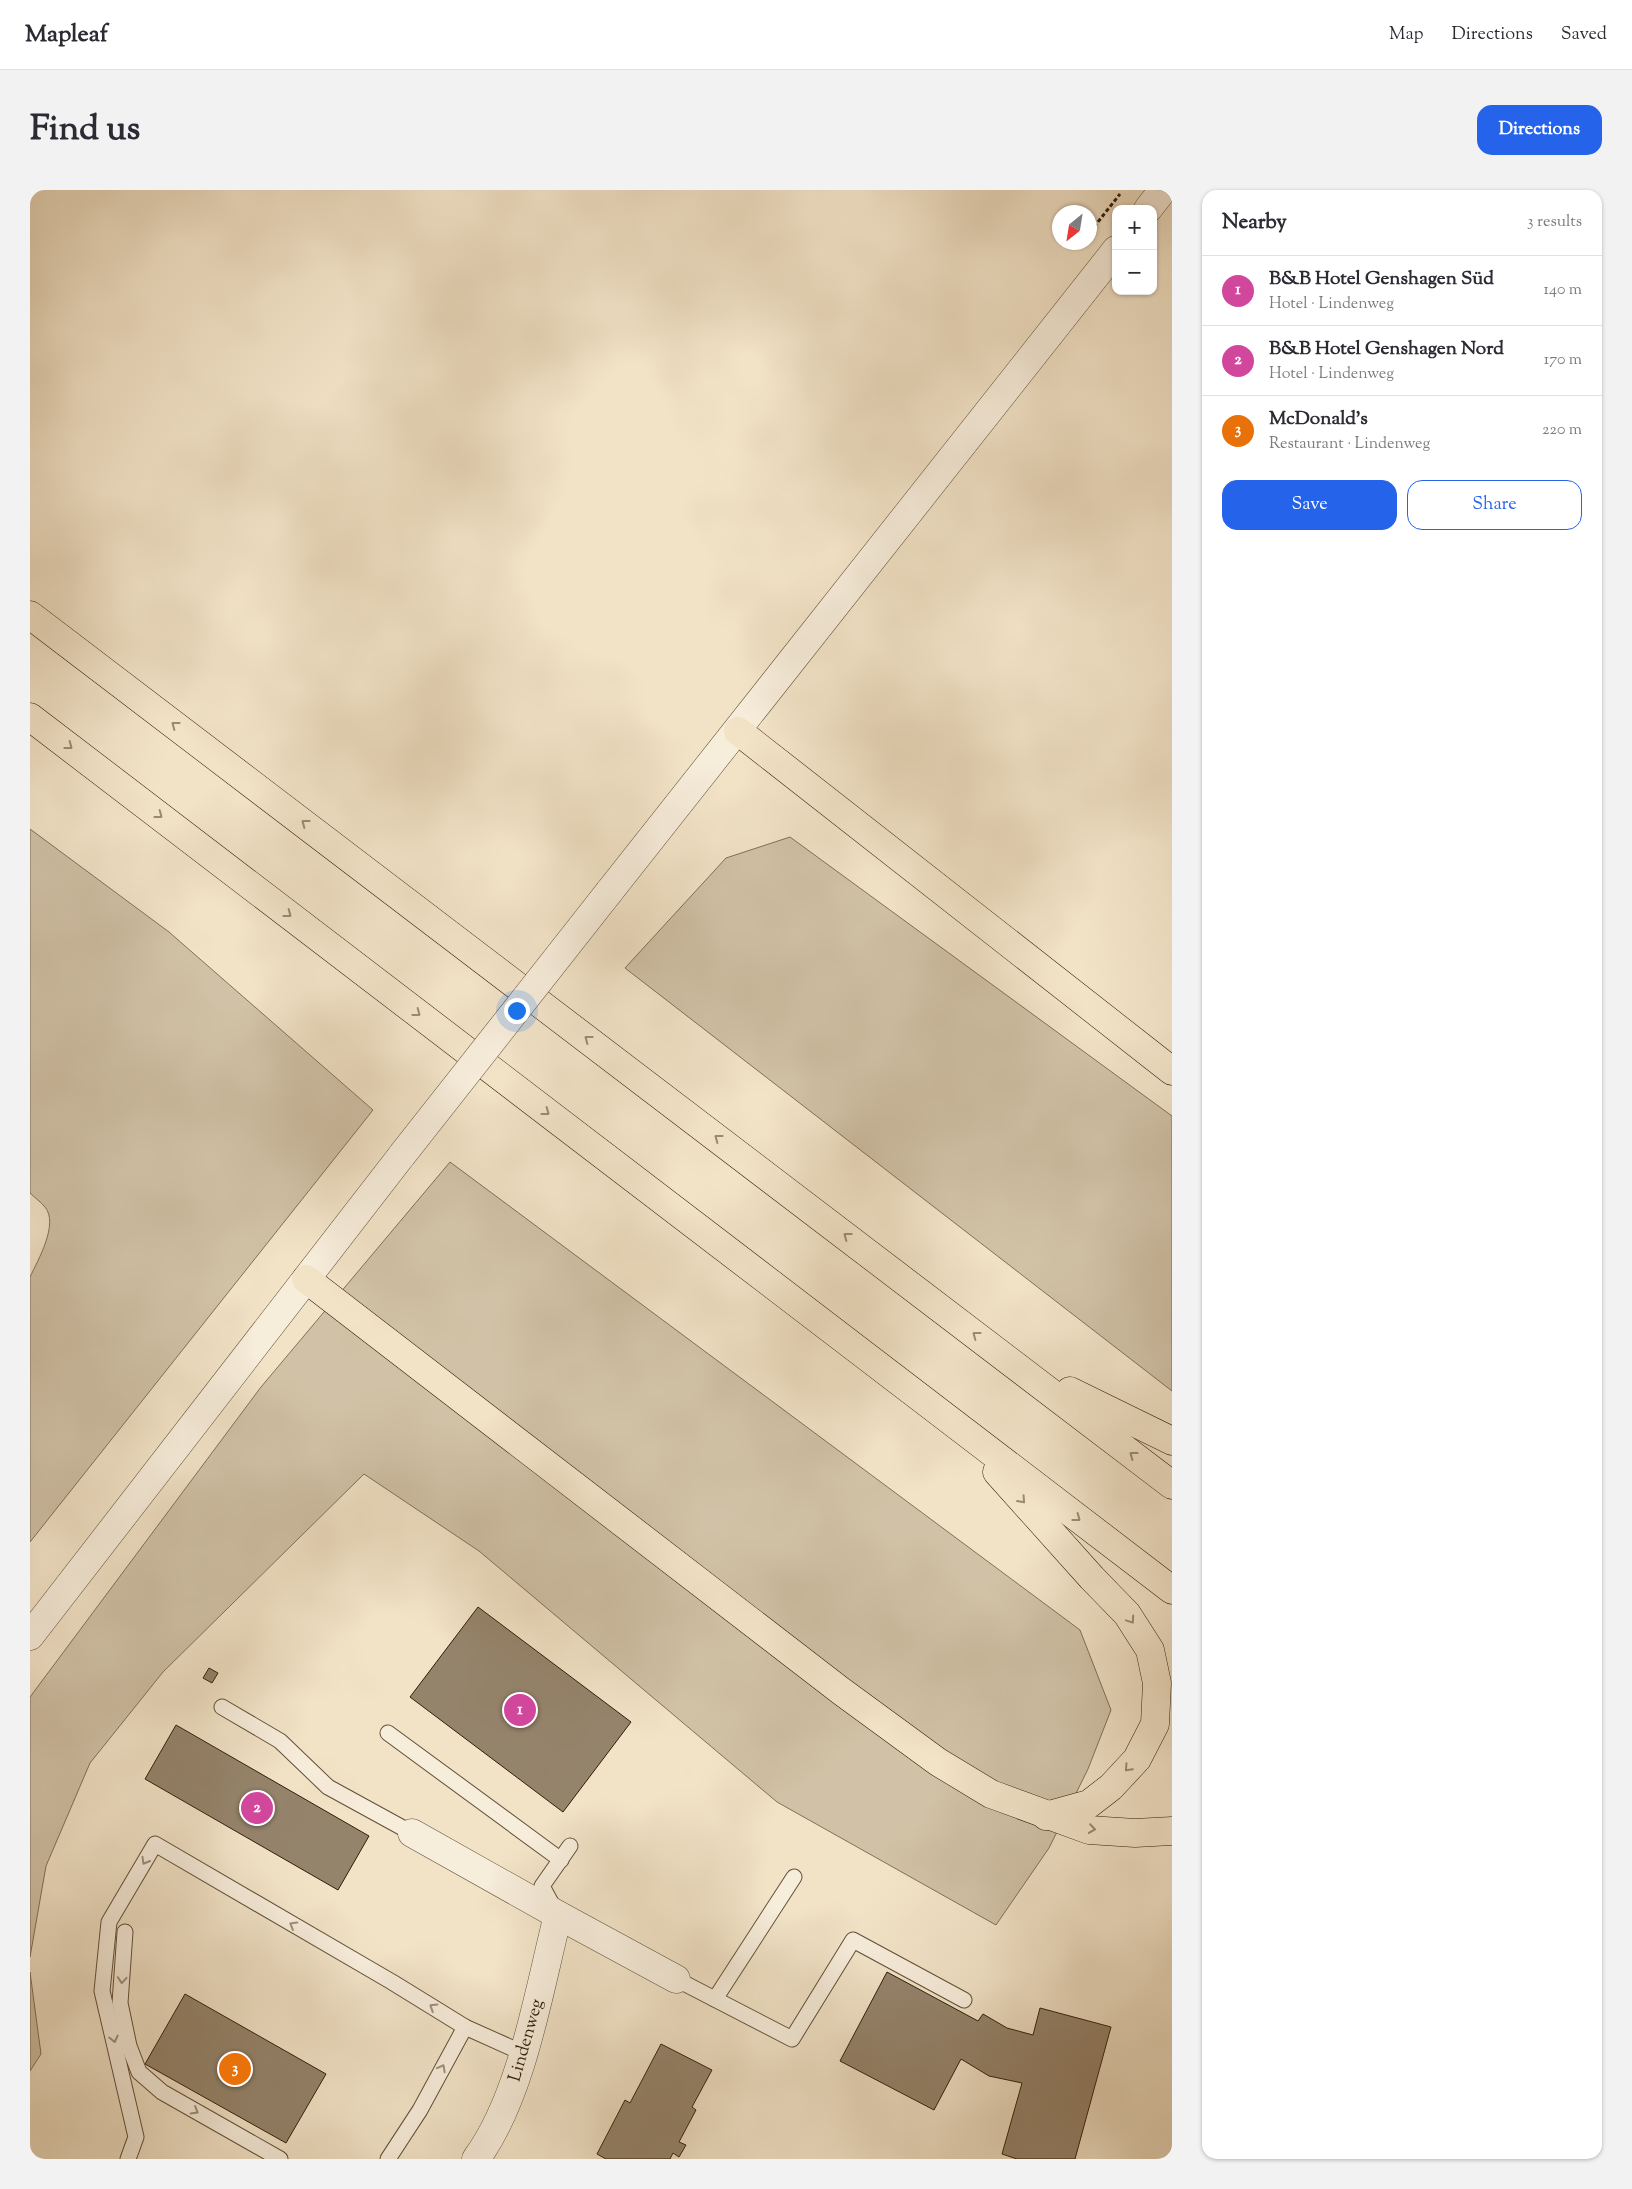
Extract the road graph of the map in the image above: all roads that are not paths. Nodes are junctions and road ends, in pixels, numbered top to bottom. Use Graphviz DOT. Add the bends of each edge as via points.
graph roads {
  1 [pos="1163,190"];
  2 [pos="1151,205"];
  3 [pos="1112,255"];
  4 [pos="30,615"];
  5 [pos="30,717"];
  6 [pos="738,732"];
  7 [pos="1172,1071"];
  8 [pos="306,1279"];
  9 [pos="1015,1364"];
  10 [pos="954,1425"];
  11 [pos="1172,1441"];
  12 [pos="1172,1485"];
  13 [pos="1172,1590"];
  14 [pos="30,1636"];
  15 [pos="222,1707"];
  16 [pos="388,1733"];
  17 [pos="1046,1816"];
  18 [pos="1172,1831"];
  19 [pos="412,1833"];
  20 [pos="570,1846"];
  21 [pos="561,1860"];
  22 [pos="794,1876"];
  23 [pos="558,1915"];
  24 [pos="125,1932"];
  25 [pos="676,1979"];
  26 [pos="715,1999"];
  27 [pos="964,2000"];
  28 [pos="465,2027"];
  29 [pos="523,2053"];
  30 [pos="128,2159"];
  31 [pos="280,2159"];
  32 [pos="388,2159"];
  33 [pos="476,2159"];
  1 -- 2 [label="street"];
  3 -- 6 [label="street"];
  9 -- 4 [label="highway, one-way"];
  5 -- 10 [label="highway, one-way"];
  6 -- 7 [label="highway"];
  6 -- 8 [label="street, bridge"];
  8 -- 14 [label="street"];
  8 -- 17 [label="highway" via="938,1762 991,1794"];
  9 -- 11 [label="highway"];
  12 -- 9 [label="highway, one-way"];
  10 -- 13 [label="highway, one-way"];
  10 -- 17 [label="highway, one-way" via="1127,1614 1150,1650 1157,1683 1155,1724 1137,1759 1111,1787 1089,1804"];
  15 -- 19 [label="lane" via="280,1741 328,1787"];
  16 -- 21 [label="lane"];
  17 -- 18 [label="highway, one-way" via="1089,1830"];
  19 -- 23 [label="street"];
  20 -- 21 [label="lane"];
  21 -- 23 [label="lane" via="542,1886"];
  22 -- 26 [label="lane"];
  23 -- 25 [label="street"];
  23 -- 29 [label="street, Lindenweg"];
  24 -- 31 [label="lane, one-way" via="120,2003 129,2046 140,2072 162,2092"];
  25 -- 26 [label="lane"];
  26 -- 27 [label="lane" via="792,2039 853,1940"];
  28 -- 29 [label="lane"];
  28 -- 30 [label="lane, one-way" via="155,1844 109,1922 102,1991 136,2137"];
  32 -- 28 [label="lane, one-way" via="420,2110"];
  29 -- 33 [label="street, Lindenweg" via="502,2114"];
}
